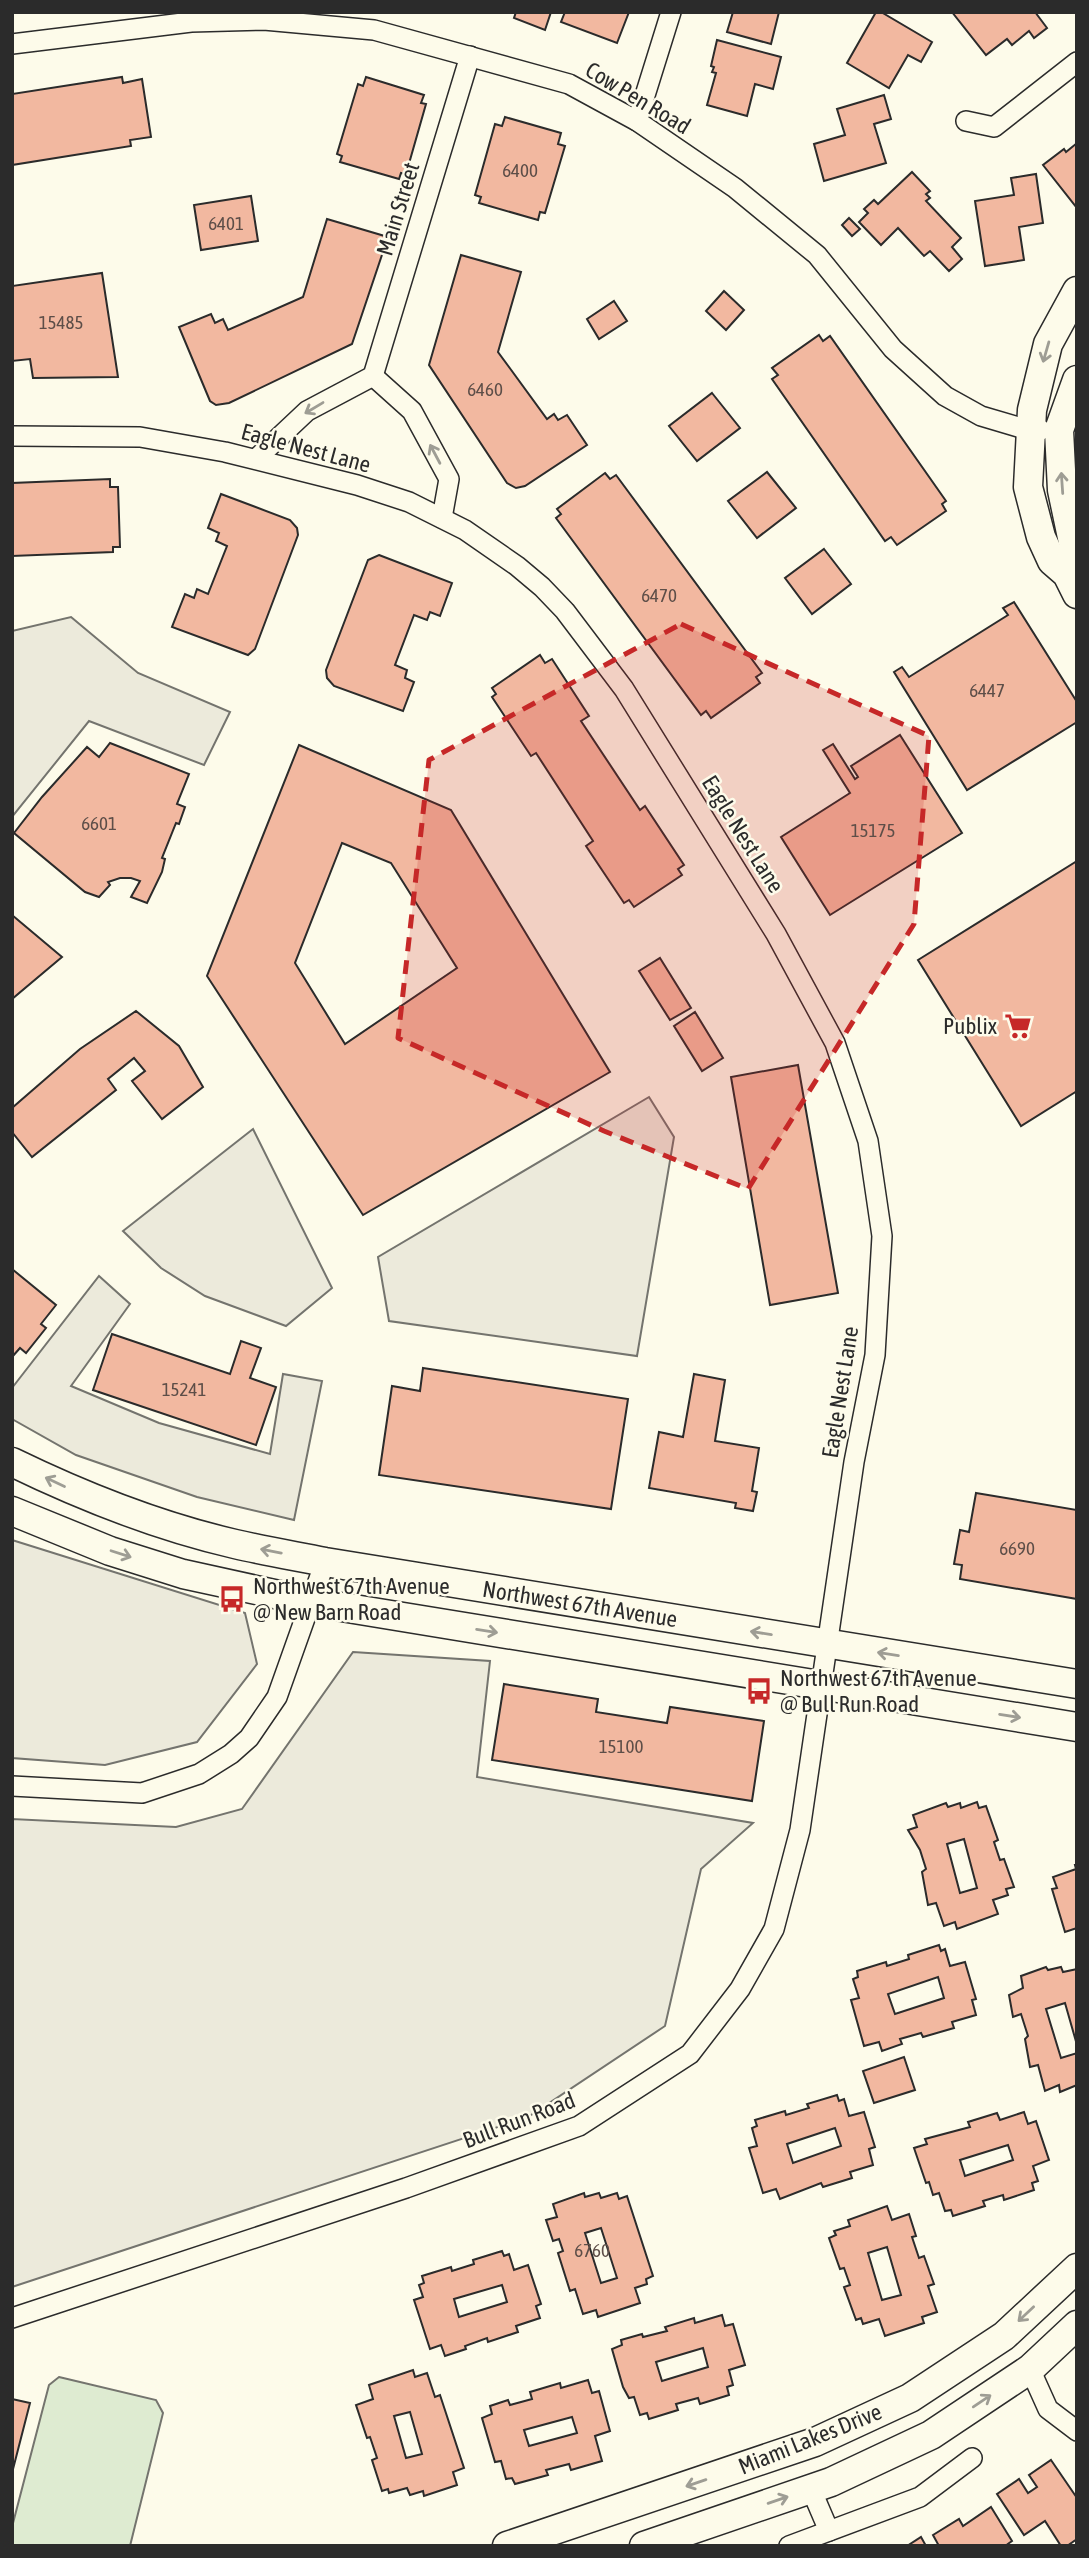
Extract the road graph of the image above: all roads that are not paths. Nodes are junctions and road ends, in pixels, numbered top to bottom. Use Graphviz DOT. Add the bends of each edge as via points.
graph roads {
  1 [pos="671,12"];
  2 [pos="190,17"];
  3 [pos="12,44"];
  4 [pos="470,56"];
  5 [pos="1077,62"];
  6 [pos="637,121"];
  7 [pos="965,121"];
  8 [pos="1077,291"];
  9 [pos="373,376"];
  10 [pos="1077,380"];
  11 [pos="1030,430"];
  12 [pos="1059,430"];
  13 [pos="12,436"];
  14 [pos="256,459"];
  15 [pos="442,518"];
  16 [pos="1072,584"];
  17 [pos="12,1462"];
  18 [pos="12,1511"];
  19 [pos="325,1562"];
  20 [pos="311,1602"];
  21 [pos="828,1644"];
  22 [pos="1077,1684"];
  23 [pos="822,1685"];
  24 [pos="1077,1727"];
  25 [pos="12,1786"];
  26 [pos="1077,2268"];
  27 [pos="12,2318"];
  28 [pos="1077,2325"];
  29 [pos="1030,2369"];
  30 [pos="1077,2431"];
  31 [pos="972,2458"];
  32 [pos="811,2489"];
  33 [pos="829,2531"];
  34 [pos="507,2546"];
  35 [pos="644,2546"];
  36 [pos="789,2546"];
  1 -- 6 [label="street"];
  2 -- 3 [label="street, Cow Pen Road"];
  2 -- 4 [label="street, Cow Pen Road" via="374,30"];
  4 -- 6 [label="street, Cow Pen Road" via="569,84"];
  4 -- 9 [label="street, Main Street"];
  5 -- 7 [label="street" via="994,127"];
  6 -- 11 [label="street, Cow Pen Road" via="735,188 817,255 894,349 945,396 981,416"];
  8 -- 11 [label="main road, one-way" via="1048,344"];
  9 -- 14 [label="street, one-way" via="307,411"];
  15 -- 9 [label="street, one-way" via="449,479 412,411"];
  10 -- 12 [label="main road"];
  11 -- 12 [label="street, Cow Pen Road"];
  11 -- 16 [label="main road" via="1028,487 1041,537 1052,561"];
  16 -- 12 [label="main road, one-way" via="1074,547 1062,490"];
  13 -- 14 [label="street, Eagle Nest Lane" via="140,437"];
  14 -- 15 [label="street, Eagle Nest Lane" via="357,485"];
  15 -- 21 [label="street, Eagle Nest Lane" via="487,544 542,587 624,689 776,934 835,1043 868,1141 882,1236 875,1355 853,1462"];
  19 -- 17 [label="main road, Northwest 67th Avenue, one-way" via="234,1544 154,1521"];
  18 -- 20 [label="main road, Northwest 67th Avenue, one-way" via="110,1551 183,1574"];
  19 -- 20 [label="street"];
  21 -- 19 [label="main road, Northwest 67th Avenue, one-way"];
  20 -- 23 [label="main road, Northwest 67th Avenue, one-way"];
  20 -- 25 [label="street" via="276,1697 250,1738 217,1763 142,1793"];
  22 -- 21 [label="main road, Northwest 67th Avenue, one-way"];
  21 -- 23 [label="street, Eagle Nest Lane"];
  23 -- 24 [label="main road, Northwest 67th Avenue, one-way"];
  23 -- 27 [label="street, Bull Run Road" via="800,1830 774,1929 740,1989 690,2054 579,2126"];
  26 -- 34 [label="main road, Miami Lakes Drive, one-way" via="1004,2336 911,2398 815,2442"];
  28 -- 29 [label="main road, Miami Lakes Drive"];
  29 -- 30 [label="street" via="1048,2409"];
  32 -- 29 [label="main road, Miami Lakes Drive, one-way" via="931,2435"];
  31 -- 33 [label="street" via="920,2497"];
  32 -- 33 [label="street"];
  35 -- 32 [label="main road, Miami Lakes Drive, one-way"];
  33 -- 36 [label="street"];
}
